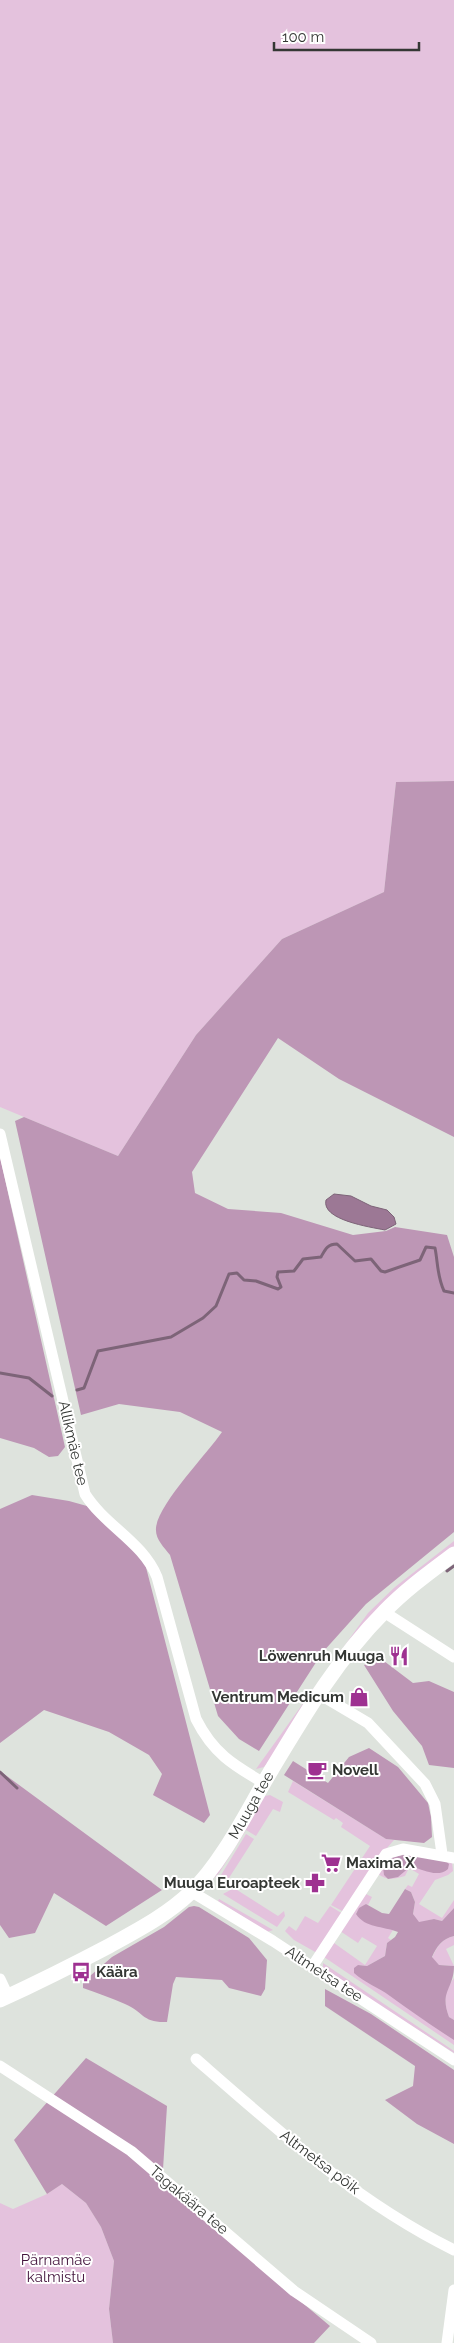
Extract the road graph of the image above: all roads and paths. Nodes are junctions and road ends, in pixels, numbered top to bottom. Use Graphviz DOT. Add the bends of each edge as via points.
graph roads {
  1 [pos="0,1134"];
  2 [pos="454,1554"];
  3 [pos="384,1612"];
  4 [pos="454,1657"];
  5 [pos="320,1694"];
  6 [pos="264,1783"];
  7 [pos="442,1854"];
  8 [pos="454,1858"];
  9 [pos="192,1892"];
  10 [pos="312,1967"];
  11 [pos="0,1980"];
  12 [pos="4,1998"];
  13 [pos="196,2059"];
  14 [pos="454,2060"];
  15 [pos="0,2066"];
  16 [pos="454,2250"];
  17 [pos="454,2290"];
  18 [pos="371,2343"];
  19 [pos="447,2343"];
  1 -- 6 [label="street, Allikmäe tee" via="85,1494 151,1562 196,1719 205,1737 230,1762"];
  2 -- 3 [label="main road, Muuga tee"];
  3 -- 4 [label="street"];
  3 -- 5 [label="main road, Muuga tee" via="347,1654"];
  5 -- 6 [label="main road, Muuga tee"];
  5 -- 7 [label="street" via="368,1723 425,1784 436,1804"];
  6 -- 9 [label="main road, Muuga tee" via="227,1844"];
  7 -- 8 [label="street"];
  7 -- 10 [label="street" via="403,1848 386,1854"];
  9 -- 10 [label="street, Altmetsa tee"];
  9 -- 12 [label="main road, Muuga tee" via="169,1912 145,1926"];
  10 -- 14 [label="street, Altmetsa tee"];
  11 -- 12 [label="street"];
  13 -- 16 [label="street, Altmetsa põik" via="286,2138 383,2207"];
  15 -- 18 [label="street, Tagakäära tee" via="132,2151 294,2291"];
  17 -- 19 [label="street"];
}
